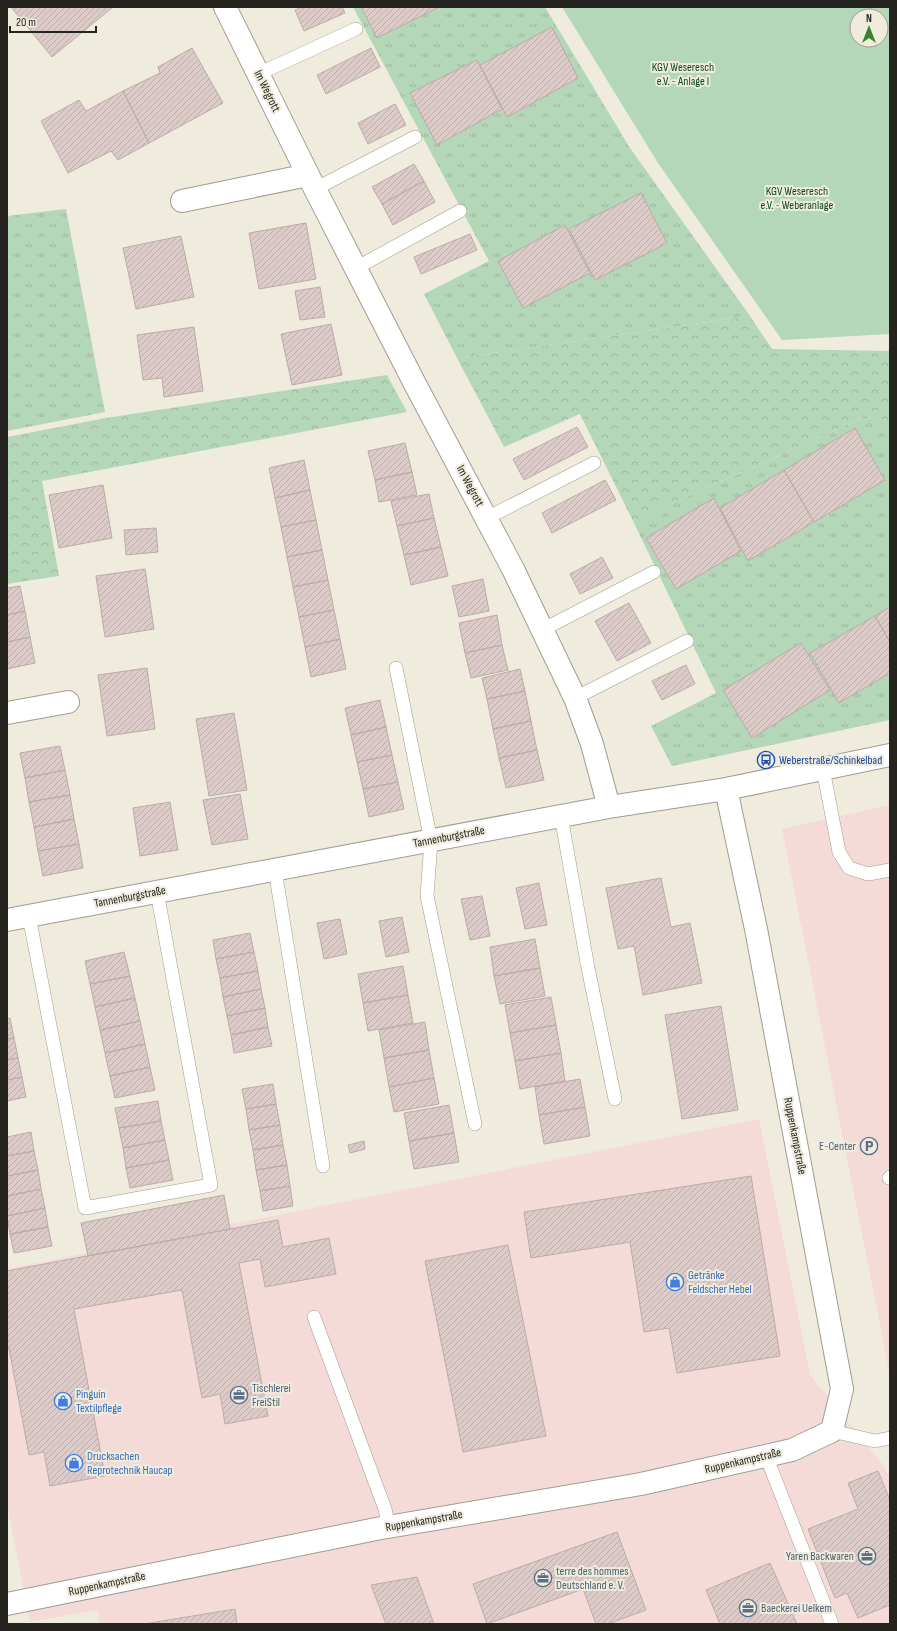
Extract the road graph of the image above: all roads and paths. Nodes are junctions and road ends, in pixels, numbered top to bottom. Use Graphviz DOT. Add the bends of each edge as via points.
graph roads {
  1 [pos="225,7"];
  2 [pos="356,29"];
  3 [pos="258,74"];
  4 [pos="415,138"];
  5 [pos="312,182"];
  6 [pos="182,201"];
  7 [pos="460,211"];
  8 [pos="356,268"];
  9 [pos="594,463"];
  10 [pos="487,518"];
  11 [pos="654,572"];
  12 [pos="542,630"];
  13 [pos="687,641"];
  14 [pos="396,668"];
  15 [pos="575,698"];
  16 [pos="68,702"];
  17 [pos="7,713"];
  18 [pos="890,755"];
  19 [pos="822,769"];
  20 [pos="726,789"];
  21 [pos="609,807"];
  22 [pos="561,816"];
  23 [pos="430,841"];
  24 [pos="275,870"];
  25 [pos="890,870"];
  26 [pos="157,892"];
  27 [pos="30,916"];
  28 [pos="7,920"];
  29 [pos="615,1099"];
  30 [pos="475,1124"];
  31 [pos="323,1166"];
  32 [pos="314,1317"];
  33 [pos="832,1431"];
  34 [pos="890,1438"];
  35 [pos="766,1456"];
  36 [pos="389,1527"];
  37 [pos="7,1604"];
  38 [pos="832,1624"];
  1 -- 3 [label="street, Im Wegrott"];
  2 -- 3 [label="lane"];
  3 -- 5 [label="street, Im Wegrott"];
  4 -- 5 [label="lane"];
  5 -- 6 [label="street"];
  5 -- 8 [label="street, Im Wegrott"];
  7 -- 8 [label="lane"];
  8 -- 10 [label="street, Im Wegrott"];
  9 -- 10 [label="lane"];
  10 -- 12 [label="street, Im Wegrott"];
  11 -- 12 [label="lane"];
  12 -- 15 [label="street, Im Wegrott"];
  13 -- 15 [label="lane"];
  14 -- 23 [label="lane"];
  15 -- 21 [label="street, Im Wegrott" via="592,744"];
  16 -- 17 [label="street"];
  18 -- 19 [label="street, Tannenburgstraße"];
  19 -- 20 [label="street, Tannenburgstraße"];
  19 -- 25 [label="lane" via="839,852 849,868 868,874"];
  20 -- 21 [label="street, Tannenburgstraße"];
  20 -- 33 [label="street, Ruppenkampstraße" via="756,929 842,1389"];
  21 -- 22 [label="street, Tannenburgstraße"];
  22 -- 23 [label="street, Tannenburgstraße"];
  22 -- 29 [label="lane"];
  23 -- 24 [label="street, Tannenburgstraße"];
  23 -- 30 [label="lane" via="427,896"];
  24 -- 26 [label="street, Tannenburgstraße"];
  24 -- 31 [label="lane"];
  26 -- 27 [label="street, Tannenburgstraße"];
  26 -- 27 [label="lane" via="211,1185 85,1208"];
  27 -- 28 [label="street, Tannenburgstraße"];
  32 -- 36 [label="lane" via="385,1508"];
  33 -- 34 [label="lane" via="875,1441"];
  33 -- 35 [label="street, Ruppenkampstraße" via="792,1450"];
  35 -- 36 [label="street, Ruppenkampstraße" via="641,1484"];
  35 -- 38 [label="lane"];
  36 -- 37 [label="street, Ruppenkampstraße"];
}
